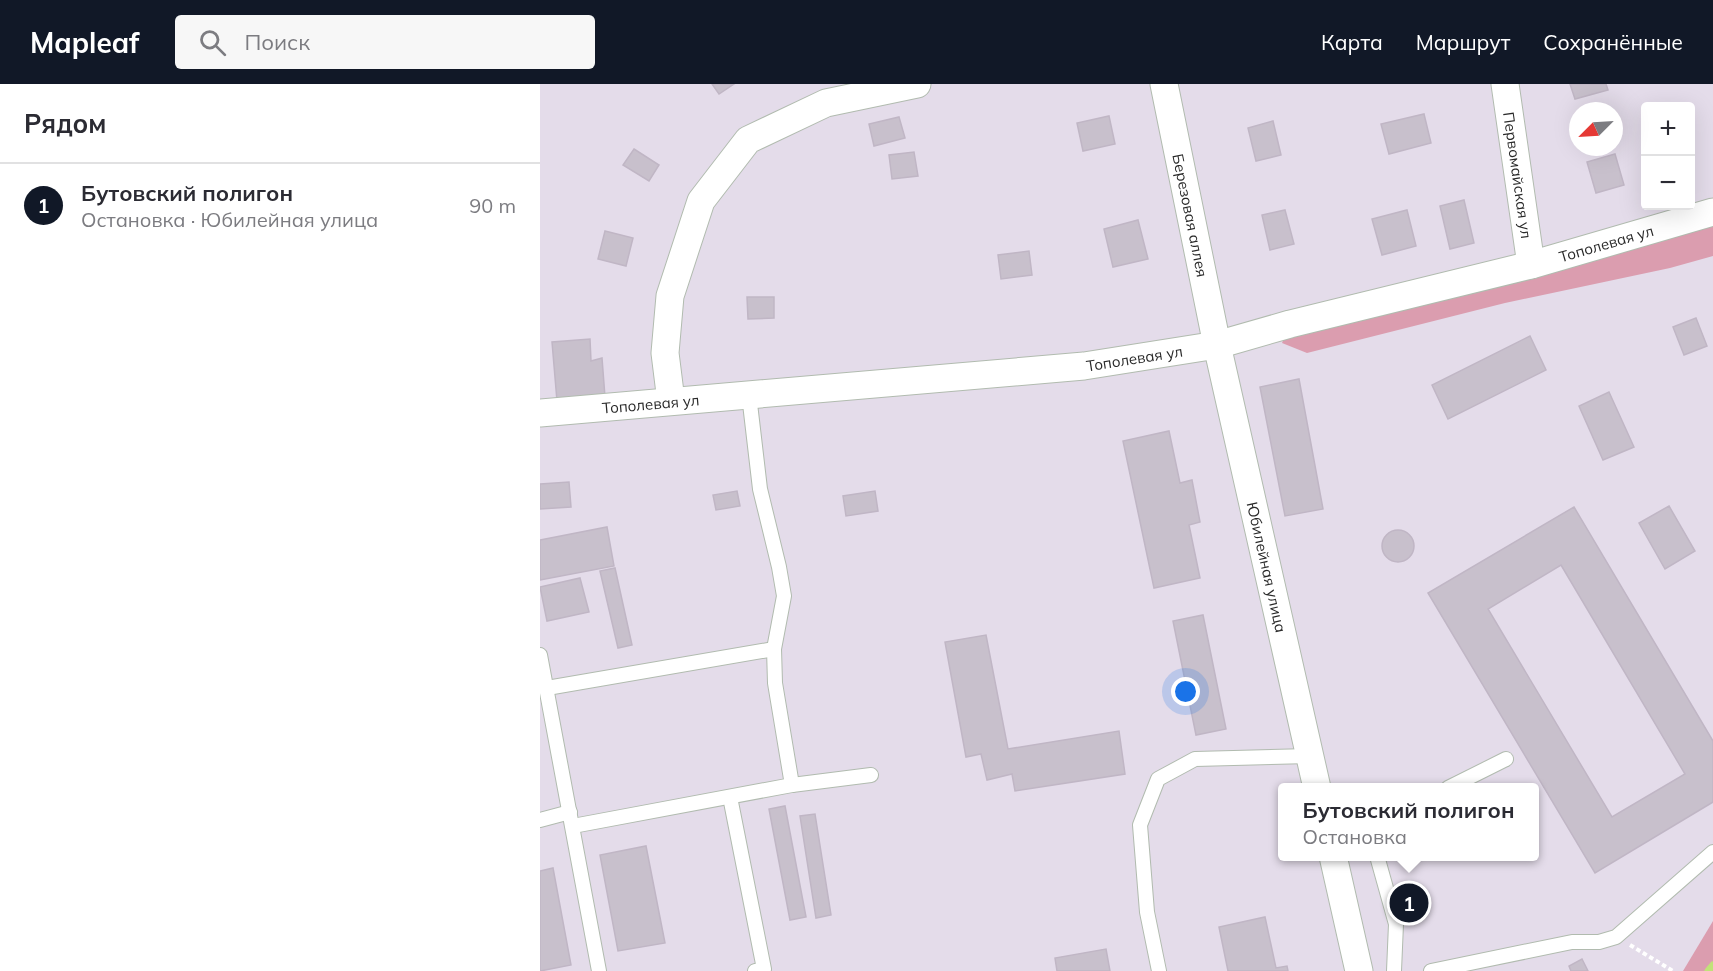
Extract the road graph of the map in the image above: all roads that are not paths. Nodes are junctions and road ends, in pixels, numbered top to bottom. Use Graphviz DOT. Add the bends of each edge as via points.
graph roads {
  1 [pos="917,84"];
  2 [pos="1164,84"];
  3 [pos="1505,84"];
  4 [pos="1713,212"];
  5 [pos="1531,265"];
  6 [pos="1217,345"];
  7 [pos="749,395"];
  8 [pos="671,401"];
  9 [pos="540,413"];
  10 [pos="774,649"];
  11 [pos="540,655"];
  12 [pos="547,688"];
  13 [pos="1310,756"];
  14 [pos="1506,759"];
  15 [pos="871,775"];
  16 [pos="1316,783"];
  17 [pos="1458,783"];
  18 [pos="792,785"];
  19 [pos="730,797"];
  20 [pos="571,819"];
  21 [pos="540,820"];
  22 [pos="1713,852"];
  23 [pos="1334,861"];
  24 [pos="1378,861"];
  25 [pos="599,971"];
  26 [pos="755,971"];
  27 [pos="1159,971"];
  28 [pos="1359,971"];
  29 [pos="1394,971"];
  30 [pos="1431,971"];
  1 -- 8 [label="street" via="826,103 748,140 701,201 670,296 665,353"];
  2 -- 6 [label="street, Березовая аллея"];
  3 -- 5 [label="street, Первомайская ул"];
  4 -- 5 [label="street, Тополевая ул"];
  5 -- 6 [label="street, Тополевая ул"];
  6 -- 7 [label="street, Тополевая ул" via="1084,366"];
  6 -- 13 [label="street, Юбилейная улица"];
  7 -- 8 [label="street, Тополевая ул"];
  7 -- 10 [label="lane" via="759,489 784,596"];
  8 -- 9 [label="street, Тополевая ул"];
  10 -- 12 [label="lane"];
  10 -- 18 [label="lane" via="775,683"];
  11 -- 12 [label="lane"];
  12 -- 20 [label="lane"];
  13 -- 16 [label="street, Юбилейная улица"];
  13 -- 27 [label="lane" via="1195,759 1158,779 1140,825 1147,912"];
  14 -- 17 [label="lane"];
  15 -- 18 [label="lane"];
  18 -- 19 [label="lane"];
  19 -- 20 [label="lane"];
  19 -- 26 [label="lane" via="764,969"];
  20 -- 21 [label="lane"];
  20 -- 25 [label="lane"];
  22 -- 30 [label="lane" via="1616,938 1572,942"];
  23 -- 28 [label="street"];
  24 -- 29 [label="lane" via="1396,924"];
}
